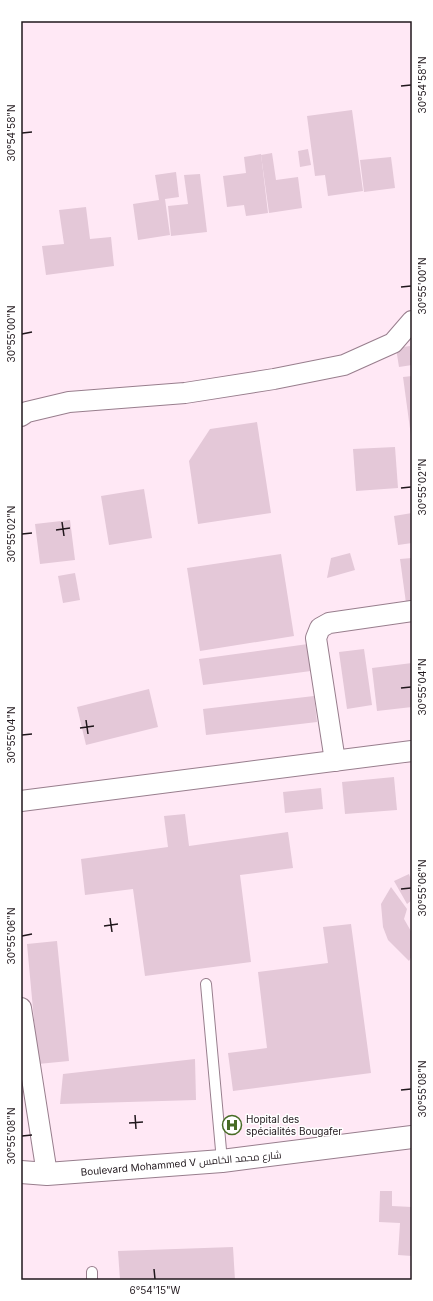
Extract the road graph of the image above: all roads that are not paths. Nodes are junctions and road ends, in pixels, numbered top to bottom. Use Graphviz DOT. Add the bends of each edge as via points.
graph roads {
  1 [pos="412,321"];
  2 [pos="21,416"];
  3 [pos="412,611"];
  4 [pos="412,751"];
  5 [pos="335,760"];
  6 [pos="21,801"];
  7 [pos="206,984"];
  8 [pos="21,1008"];
  9 [pos="412,1138"];
  10 [pos="222,1161"];
  11 [pos="21,1172"];
  12 [pos="47,1174"];
  1 -- 2 [label="street" via="394,343 344,365 185,393 69,402 27,412"];
  3 -- 5 [label="street" via="329,623 320,628 316,638"];
  4 -- 5 [label="street"];
  5 -- 6 [label="street"];
  7 -- 10 [label="lane"];
  8 -- 12 [label="street"];
  9 -- 10 [label="main road, Boulevard Mohammed V شارع محمد الخامس"];
  10 -- 12 [label="main road, Boulevard Mohammed V شارع محمد الخامس"];
  11 -- 12 [label="main road, Boulevard Mohammed V شارع محمد الخامس"];
}
